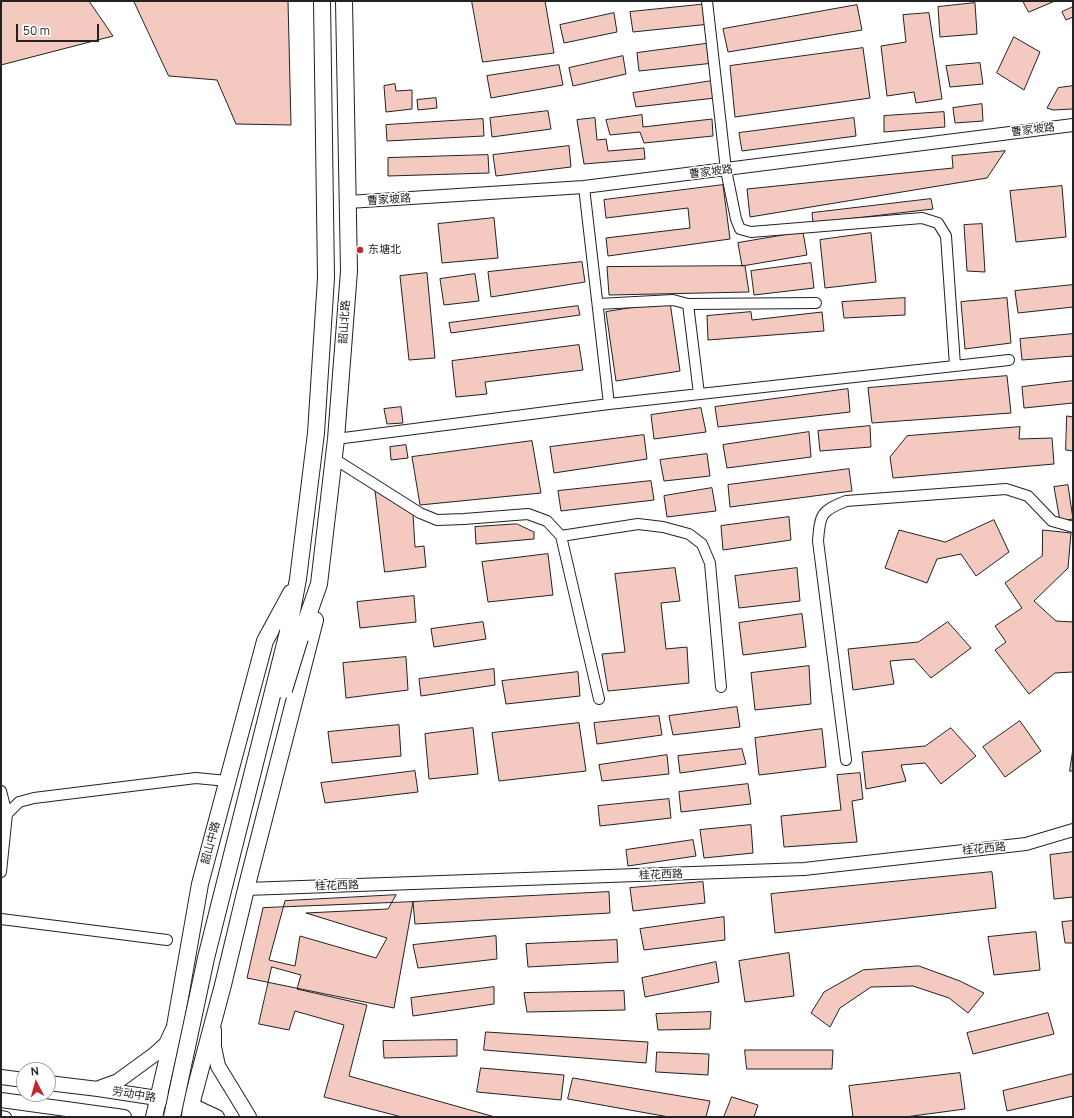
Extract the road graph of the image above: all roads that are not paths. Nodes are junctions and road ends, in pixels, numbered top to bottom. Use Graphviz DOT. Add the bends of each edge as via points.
graph roads {
  1 [pos="322,1"];
  2 [pos="344,1"];
  3 [pos="707,1"];
  4 [pos="1073,125"];
  5 [pos="726,170"];
  6 [pos="584,187"];
  7 [pos="348,202"];
  8 [pos="816,303"];
  9 [pos="598,304"];
  10 [pos="688,304"];
  11 [pos="1009,360"];
  12 [pos="955,366"];
  13 [pos="699,394"];
  14 [pos="609,404"];
  15 [pos="336,439"];
  16 [pos="333,458"];
  17 [pos="1073,527"];
  18 [pos="561,536"];
  19 [pos="298,579"];
  20 [pos="319,584"];
  21 [pos="294,635"];
  22 [pos="721,687"];
  23 [pos="599,698"];
  24 [pos="846,760"];
  25 [pos="227,781"];
  26 [pos="1,791"];
  27 [pos="7,814"];
  28 [pos="1073,830"];
  29 [pos="2,845"];
  30 [pos="1,872"];
  31 [pos="246,889"];
  32 [pos="1,919"];
  33 [pos="167,940"];
  34 [pos="214,1020"];
  35 [pos="175,1026"];
  36 [pos="1,1077"];
  37 [pos="16,1079"];
  38 [pos="56,1084"];
  39 [pos="98,1089"];
  40 [pos="157,1098"];
  41 [pos="1,1100"];
  42 [pos="190,1111"];
  43 [pos="98,1115"];
  44 [pos="1,1116"];
  45 [pos="6,1117"];
  46 [pos="124,1117"];
  47 [pos="154,1117"];
  48 [pos="172,1117"];
  49 [pos="180,1117"];
  50 [pos="217,1117"];
  51 [pos="249,1117"];
  1 -- 19 [label="main road, 韶山北路" via="326,278 316,433"];
  2 -- 7 [label="main road, 韶山北路"];
  3 -- 5 [label="street"];
  4 -- 5 [label="street, 曹家坡路"];
  5 -- 6 [label="street, 曹家坡路"];
  5 -- 12 [label="street" via="740,229 751,232 922,218 938,223 946,236"];
  6 -- 7 [label="street, 曹家坡路"];
  6 -- 9 [label="street"];
  7 -- 15 [label="main road, 韶山北路" via="349,271"];
  8 -- 10 [label="street"];
  9 -- 10 [label="street" via="672,300"];
  9 -- 14 [label="street"];
  10 -- 13 [label="street"];
  11 -- 12 [label="street"];
  12 -- 13 [label="street"];
  13 -- 14 [label="street"];
  14 -- 15 [label="street"];
  15 -- 16 [label="main road, 韶山北路"];
  16 -- 18 [label="street" via="420,513 437,520 528,514 547,521"];
  16 -- 20 [label="main road, 韶山北路"];
  17 -- 24 [label="street" via="1052,521 1028,496 1006,489 846,501 829,508 820,520 818,540"];
  18 -- 22 [label="street" via="638,524 689,534 702,544 710,563"];
  18 -- 23 [label="street"];
  19 -- 21 [label="main road, 韶山北路"];
  19 -- 25 [label="main road, 韶山中路" via="265,641"];
  20 -- 21 [label="main road, 韶山北路"];
  20 -- 31 [label="main road" via="316,617 309,647"];
  21 -- 48 [label="main road, 韶山中路, bridge" via="208,951"];
  21 -- 49 [label="main road, bridge" via="214,960"];
  25 -- 27 [label="street" via="196,778 34,798 19,802"];
  25 -- 35 [label="main road, 韶山中路" via="200,884"];
  26 -- 27 [label="street"];
  27 -- 29 [label="street"];
  28 -- 31 [label="street, 桂花西路" via="1026,844 804,870"];
  29 -- 30 [label="street"];
  31 -- 34 [label="main road"];
  32 -- 33 [label="street"];
  34 -- 42 [label="main road"];
  34 -- 51 [label="main road" via="214,1047 218,1066"];
  35 -- 39 [label="main road" via="166,1044 155,1054 118,1081"];
  35 -- 40 [label="main road, 韶山中路"];
  36 -- 37 [label="main road"];
  38 -- 39 [label="main road, 劳动中路"];
  39 -- 40 [label="main road, 劳动中路"];
  40 -- 42 [label="main road, 劳动中路"];
  40 -- 47 [label="main road, 韶山中路"];
  41 -- 43 [label="main road"];
  42 -- 50 [label="main road, 劳动中路"];
  43 -- 46 [label="main road"];
  44 -- 45 [label="street"];
}
